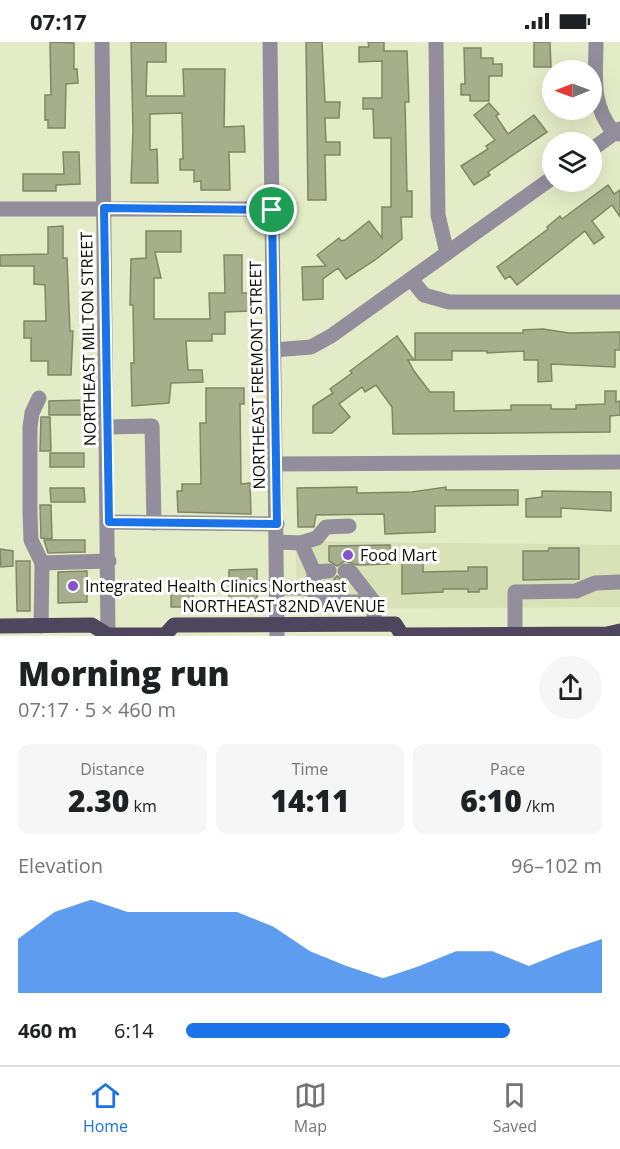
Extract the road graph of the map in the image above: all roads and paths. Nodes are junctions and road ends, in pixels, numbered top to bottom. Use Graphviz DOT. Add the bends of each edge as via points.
graph roads {
  1 [pos="102,42"];
  2 [pos="270,42"];
  3 [pos="436,42"];
  4 [pos="596,42"];
  5 [pos="618,132"];
  6 [pos="602,143"];
  7 [pos="542,185"];
  8 [pos="104,208"];
  9 [pos="0,209"];
  10 [pos="272,210"];
  11 [pos="447,253"];
  12 [pos="411,279"];
  13 [pos="620,302"];
  14 [pos="273,350"];
  15 [pos="39,398"];
  16 [pos="108,428"];
  17 [pos="620,462"];
  18 [pos="276,464"];
  19 [pos="109,522"];
  20 [pos="154,523"];
  21 [pos="277,524"];
  22 [pos="349,526"];
  23 [pos="277,542"];
  24 [pos="301,543"];
  25 [pos="110,561"];
  26 [pos="42,563"];
  27 [pos="345,571"];
  28 [pos="620,582"];
  29 [pos="278,588"];
  30 [pos="322,588"];
  31 [pos="345,588"];
  32 [pos="363,588"];
  33 [pos="374,602"];
  34 [pos="374,624"];
  35 [pos="0,626"];
  36 [pos="41,626"];
  37 [pos="278,630"];
  38 [pos="515,634"];
  39 [pos="614,634"];
  40 [pos="451,635"];
  41 [pos="108,636"];
  42 [pos="145,636"];
  43 [pos="166,636"];
  44 [pos="401,636"];
  1 -- 8 [label="street, NORTHEAST MILTON STREET"];
  2 -- 10 [label="street, NORTHEAST FREMONT STREET"];
  3 -- 11 [label="street" via="438,215"];
  4 -- 5 [label="street" via="596,100 602,117"];
  5 -- 6 [label="street"];
  7 -- 11 [label="street"];
  8 -- 9 [label="street"];
  8 -- 10 [label="street"];
  8 -- 16 [label="street, NORTHEAST MILTON STREET"];
  10 -- 14 [label="street, NORTHEAST FREMONT STREET"];
  11 -- 12 [label="street"];
  12 -- 13 [label="street" via="424,295 449,302"];
  12 -- 14 [label="street" via="321,342"];
  14 -- 18 [label="street, NORTHEAST FREMONT STREET"];
  15 -- 26 [label="street" via="30,427 30,513 31,540"];
  16 -- 19 [label="street, NORTHEAST MILTON STREET"];
  16 -- 20 [label="street" via="152,426"];
  17 -- 18 [label="street"];
  18 -- 21 [label="street, NORTHEAST FREMONT STREET"];
  19 -- 20 [label="street"];
  19 -- 25 [label="street, NORTHEAST MILTON STREET"];
  20 -- 21 [label="street"];
  21 -- 23 [label="street, NORTHEAST FREMONT STREET"];
  22 -- 24 [label="street" via="326,527 317,538"];
  23 -- 24 [label="street"];
  23 -- 29 [label="street, NORTHEAST FREMONT STREET"];
  24 -- 30 [label="street" via="321,571"];
  25 -- 26 [label="street"];
  25 -- 41 [label="street, NORTHEAST MILTON STREET"];
  26 -- 36 [label="street"];
  27 -- 32 [label="street" via="350,571"];
  28 -- 38 [label="street" via="595,583 576,591 515,592"];
  29 -- 30 [label="street"];
  29 -- 37 [label="street, NORTHEAST FREMONT STREET"];
  30 -- 33 [label="street" via="314,594 320,602"];
  31 -- 32 [label="street"];
  32 -- 33 [label="street"];
  33 -- 34 [label="street"];
  34 -- 37 [label="main road, NORTHEAST 82ND AVENUE"];
  34 -- 44 [label="main road, NORTHEAST 82ND AVENUE" via="395,624"];
  35 -- 36 [label="main road, NORTHEAST 82ND AVENUE"];
  36 -- 41 [label="main road, NORTHEAST 82ND AVENUE" via="92,626"];
  37 -- 43 [label="main road, NORTHEAST 82ND AVENUE" via="174,625"];
  38 -- 39 [label="main road, NORTHEAST 82ND AVENUE"];
  38 -- 40 [label="main road, NORTHEAST 82ND AVENUE"];
  40 -- 44 [label="main road, NORTHEAST 82ND AVENUE"];
  41 -- 42 [label="main road, NORTHEAST 82ND AVENUE"];
  42 -- 43 [label="main road, NORTHEAST 82ND AVENUE"];
}
